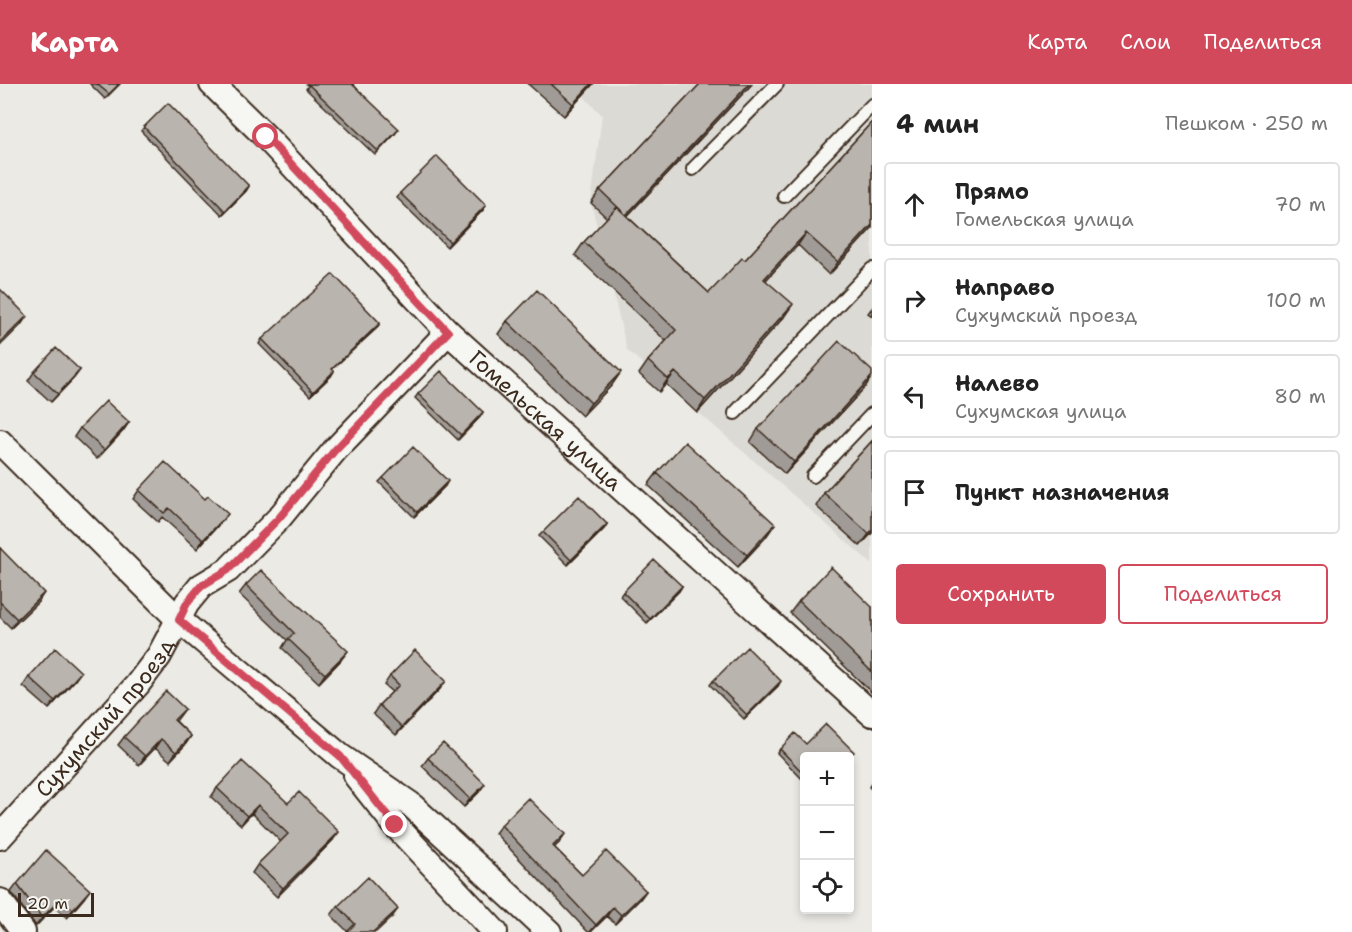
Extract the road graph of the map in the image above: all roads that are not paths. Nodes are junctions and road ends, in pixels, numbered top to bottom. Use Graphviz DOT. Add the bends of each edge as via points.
graph roads {
  1 [pos="212,84"];
  2 [pos="777,84"];
  3 [pos="872,105"];
  4 [pos="693,170"];
  5 [pos="784,196"];
  6 [pos="872,269"];
  7 [pos="448,332"];
  8 [pos="735,413"];
  9 [pos="872,414"];
  10 [pos="0,442"];
  11 [pos="813,476"];
  12 [pos="179,620"];
  13 [pos="872,714"];
  14 [pos="340,756"];
  15 [pos="4,824"];
  16 [pos="0,902"];
  17 [pos="23,932"];
  18 [pos="495,932"];
  19 [pos="549,932"];
  1 -- 7 [label="street, Гомельская улица"];
  2 -- 4 [label="lane"];
  3 -- 5 [label="lane"];
  6 -- 8 [label="lane"];
  7 -- 12 [label="street, Сухумский проезд" via="335,450 279,518 228,570 201,586"];
  7 -- 13 [label="street, Гомельская улица"];
  9 -- 11 [label="lane"];
  10 -- 12 [label="street"];
  12 -- 14 [label="street"];
  12 -- 15 [label="street, Сухумский проезд" via="159,656 136,685"];
  14 -- 18 [label="street" via="395,825"];
  14 -- 19 [label="street" via="410,804"];
  16 -- 17 [label="street"];
}
